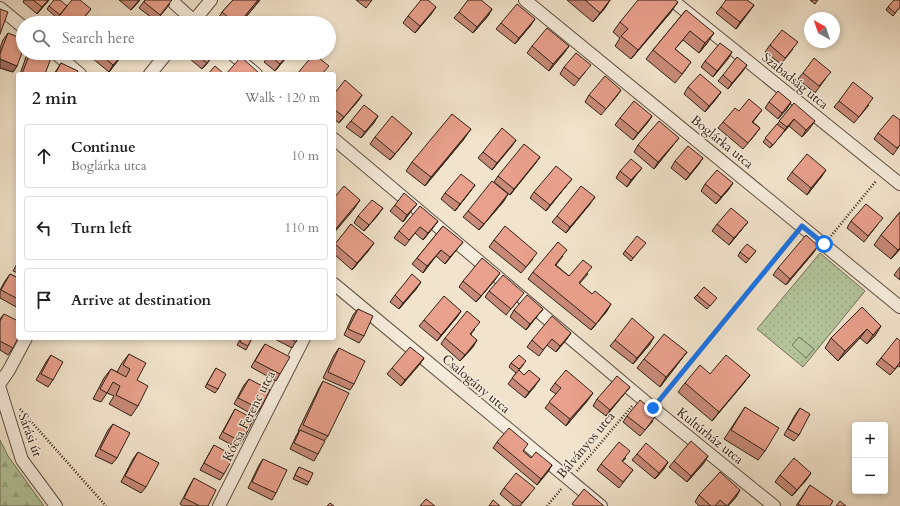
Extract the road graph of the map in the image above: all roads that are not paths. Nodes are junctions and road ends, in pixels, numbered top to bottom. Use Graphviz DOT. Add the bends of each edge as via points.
graph roads {
  1 [pos="171,0"];
  2 [pos="211,0"];
  3 [pos="525,0"];
  4 [pos="672,0"];
  5 [pos="0,8"];
  6 [pos="188,16"];
  7 [pos="199,16"];
  8 [pos="16,21"];
  9 [pos="63,60"];
  10 [pos="161,60"];
  11 [pos="239,60"];
  12 [pos="78,72"];
  13 [pos="152,72"];
  14 [pos="254,72"];
  15 [pos="336,141"];
  16 [pos="900,184"];
  17 [pos="336,286"];
  18 [pos="900,307"];
  19 [pos="25,340"];
  20 [pos="303,340"];
  21 [pos="0,383"];
  22 [pos="0,389"];
  23 [pos="56,506"];
  24 [pos="219,506"];
  25 [pos="601,506"];
  26 [pos="774,506"];
  1 -- 6 [label="street"];
  2 -- 7 [label="street"];
  3 -- 18 [label="street, Boglárka utca"];
  4 -- 16 [label="street, Szabadság utca"];
  5 -- 8 [label="street"];
  9 -- 12 [label="street"];
  10 -- 13 [label="street"];
  11 -- 14 [label="street"];
  15 -- 26 [label="street, Kultúrház utca" via="653,408"];
  17 -- 25 [label="street, Csalogány utca"];
  19 -- 21 [label="street"];
  20 -- 24 [label="street, Kócsa Ferenc utca"];
  22 -- 23 [label="street, Sárási út" via="22,460"];
}
